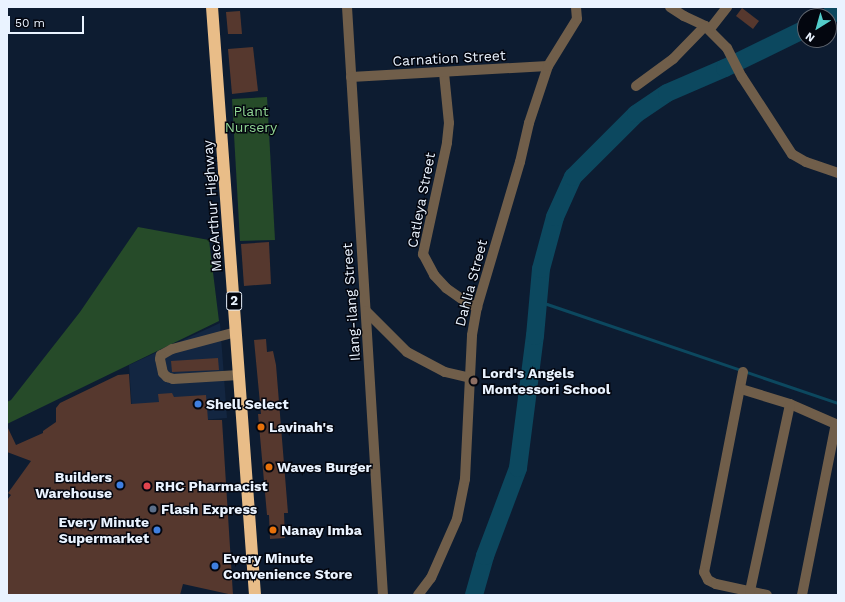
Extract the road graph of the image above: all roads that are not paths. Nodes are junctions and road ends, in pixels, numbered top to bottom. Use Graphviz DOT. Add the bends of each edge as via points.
graph roads {
  1 [pos="212,7"];
  2 [pos="347,7"];
  3 [pos="576,7"];
  4 [pos="670,7"];
  5 [pos="727,7"];
  6 [pos="708,28"];
  7 [pos="548,66"];
  8 [pos="444,73"];
  9 [pos="351,78"];
  10 [pos="636,86"];
  11 [pos="838,172"];
  12 [pos="477,307"];
  13 [pos="366,311"];
  14 [pos="236,332"];
  15 [pos="743,372"];
  16 [pos="239,375"];
  17 [pos="470,378"];
  18 [pos="741,389"];
  19 [pos="790,404"];
  20 [pos="837,424"];
  21 [pos="750,591"];
  22 [pos="255,595"];
  23 [pos="383,595"];
  24 [pos="418,595"];
  25 [pos="767,595"];
  26 [pos="802,595"];
  1 -- 14 [label="highway, MacArthur Highway / 2"];
  2 -- 9 [label="street, Ilang-ilang Street"];
  3 -- 7 [label="street, Dahlia Street" via="577,19"];
  4 -- 6 [label="street"];
  5 -- 6 [label="street"];
  6 -- 10 [label="street" via="673,59"];
  6 -- 11 [label="street" via="727,48 740,74 792,154 806,162"];
  7 -- 8 [label="street, Carnation Street"];
  7 -- 12 [label="street, Dahlia Street" via="529,123"];
  8 -- 9 [label="street, Carnation Street"];
  8 -- 12 [label="street, Catleya Street" via="449,123 423,254 434,275 446,288"];
  9 -- 13 [label="street, Ilang-ilang Street"];
  12 -- 17 [label="street, Dahlia Street" via="472,335"];
  13 -- 17 [label="street" via="407,352 445,372"];
  13 -- 23 [label="street, Ilang-ilang Street"];
  14 -- 16 [label="highway, MacArthur Highway / 2"];
  14 -- 16 [label="street" via="172,349 161,355 160,359 163,373 173,379"];
  15 -- 18 [label="street"];
  16 -- 22 [label="highway, MacArthur Highway / 2"];
  17 -- 24 [label="street, Dahlia Street" via="465,479 457,519 431,578"];
  18 -- 19 [label="street"];
  18 -- 21 [label="street" via="704,572 708,580 716,584"];
  19 -- 20 [label="street"];
  19 -- 21 [label="street"];
  20 -- 26 [label="street"];
  21 -- 25 [label="street"];
}
